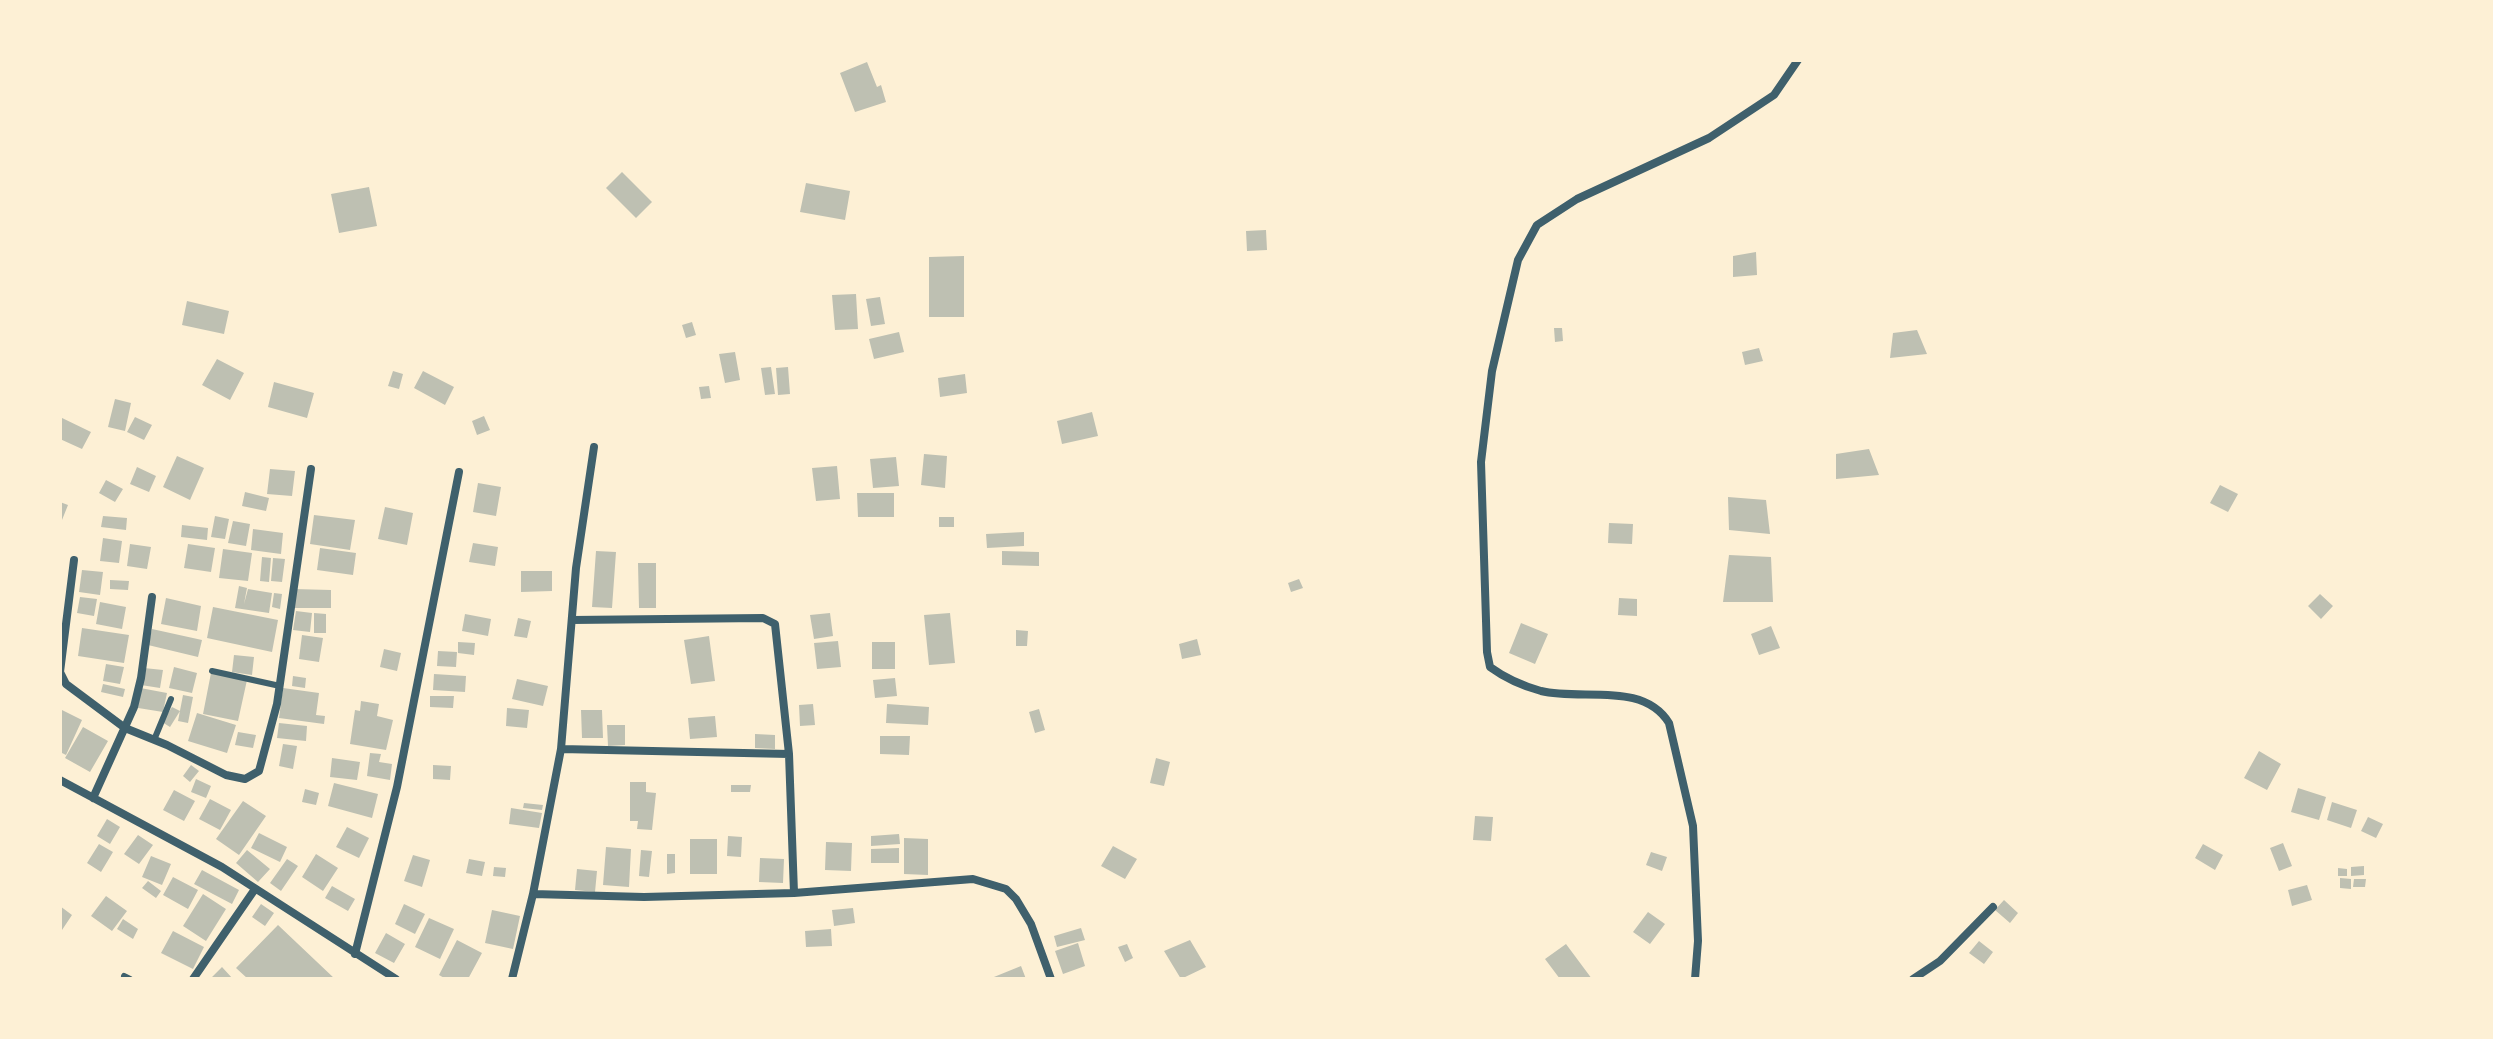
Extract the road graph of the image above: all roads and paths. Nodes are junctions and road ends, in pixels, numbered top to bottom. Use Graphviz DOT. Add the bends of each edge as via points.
graph roads {
  1 [pos="1798,60"];
  2 [pos="594,447"];
  3 [pos="311,469"];
  4 [pos="459,472"];
  5 [pos="74,560"];
  6 [pos="152,597"];
  7 [pos="572,620"];
  8 [pos="212,671"];
  9 [pos="280,686"];
  10 [pos="171,699"];
  11 [pos="125,728"];
  12 [pos="154,740"];
  13 [pos="561,749"];
  14 [pos="789,754"];
  15 [pos="60,780"];
  16 [pos="93,798"];
  17 [pos="255,889"];
  18 [pos="794,893"];
  19 [pos="533,894"];
  20 [pos="1993,907"];
  21 [pos="355,954"];
  22 [pos="193,979"];
  23 [pos="396,979"];
  24 [pos="512,979"];
  25 [pos="1051,979"];
  26 [pos="1695,979"];
  27 [pos="1913,979"];
  1 -- 26 [label="street" via="1774,95 1709,138 1577,199 1537,225 1518,260 1492,371 1481,462 1490,667 1543,691 1652,704 1669,723 1693,826"];
  2 -- 7 [label="street"];
  3 -- 9 [label="street"];
  4 -- 21 [label="street" via="397,787"];
  5 -- 11 [label="street" via="60,672 66,684"];
  6 -- 11 [label="street" via="141,678"];
  7 -- 13 [label="street"];
  7 -- 14 [label="street" via="767,619 777,628"];
  8 -- 9 [label="lane"];
  9 -- 12 [label="street" via="259,771 245,779"];
  10 -- 12 [label="lane"];
  11 -- 12 [label="street"];
  11 -- 16 [label="street"];
  13 -- 14 [label="street"];
  13 -- 19 [label="street"];
  14 -- 18 [label="street"];
  15 -- 16 [label="street"];
  16 -- 17 [label="street"];
  17 -- 21 [label="street"];
  17 -- 22 [label="street"];
  18 -- 19 [label="street"];
  18 -- 25 [label="street" via="973,879 991,883 1016,899"];
  19 -- 24 [label="street"];
  20 -- 27 [label="street" via="1940,961"];
  21 -- 23 [label="street"];
}
